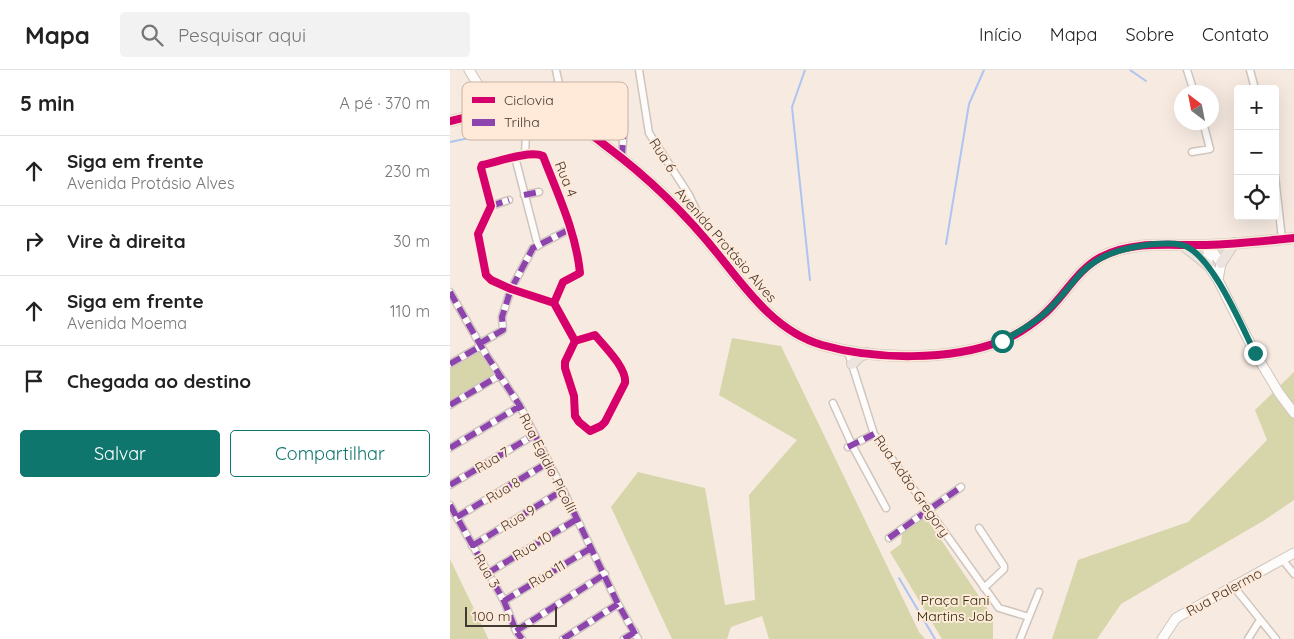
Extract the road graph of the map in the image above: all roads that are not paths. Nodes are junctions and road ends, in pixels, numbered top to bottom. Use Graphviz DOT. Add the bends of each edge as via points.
graph roads {
  1 [pos="470,70"];
  2 [pos="639,70"];
  3 [pos="1187,70"];
  4 [pos="1250,70"];
  5 [pos="477,82"];
  6 [pos="1192,85"];
  7 [pos="1254,85"];
  8 [pos="1204,130"];
  9 [pos="526,140"];
  10 [pos="598,140"];
  11 [pos="623,140"];
  12 [pos="1192,152"];
  13 [pos="526,156"];
  14 [pos="516,157"];
  15 [pos="622,158"];
  16 [pos="539,192"];
  17 [pos="524,195"];
  18 [pos="509,200"];
  19 [pos="491,206"];
  20 [pos="1279,212"];
  21 [pos="570,229"];
  22 [pos="702,234"];
  23 [pos="1294,238"];
  24 [pos="1282,239"];
  25 [pos="1234,243"];
  26 [pos="1183,245"];
  27 [pos="1208,245"];
  28 [pos="538,246"];
  29 [pos="1221,263"];
  30 [pos="1208,265"];
  31 [pos="1218,280"];
  32 [pos="511,289"];
  33 [pos="450,292"];
  34 [pos="554,303"];
  35 [pos="575,341"];
  36 [pos="480,345"];
  37 [pos="848,352"];
  38 [pos="867,353"];
  39 [pos="450,364"];
  40 [pos="852,364"];
  41 [pos="500,375"];
  42 [pos="833,404"];
  43 [pos="450,405"];
  44 [pos="520,406"];
  45 [pos="1294,413"];
  46 [pos="874,434"];
  47 [pos="534,435"];
  48 [pos="850,446"];
  49 [pos="450,448"];
  50 [pos="549,462"];
  51 [pos="450,485"];
  52 [pos="961,487"];
  53 [pos="563,490"];
  54 [pos="450,505"];
  55 [pos="886,508"];
  56 [pos="927,510"];
  57 [pos="457,517"];
  58 [pos="577,519"];
  59 [pos="979,528"];
  60 [pos="889,538"];
  61 [pos="472,546"];
  62 [pos="591,548"];
  63 [pos="1294,553"];
  64 [pos="1282,559"];
  65 [pos="488,573"];
  66 [pos="604,574"];
  67 [pos="1294,574"];
  68 [pos="1234,587"];
  69 [pos="984,588"];
  70 [pos="1039,592"];
  71 [pos="504,601"];
  72 [pos="618,604"];
  73 [pos="1028,617"];
  74 [pos="1260,620"];
  75 [pos="516,631"];
  76 [pos="635,632"];
  77 [pos="522,639"];
  78 [pos="563,639"];
  79 [pos="624,639"];
  80 [pos="638,639"];
  81 [pos="1020,639"];
  82 [pos="1162,639"];
  83 [pos="1248,639"];
  84 [pos="1276,639"];
  1 -- 5 [label="main road"];
  2 -- 22 [label="street, Rua 6" via="648,133 689,194"];
  3 -- 6 [label="street"];
  4 -- 7 [label="street"];
  8 -- 12 [label="street" via="1210,148"];
  9 -- 13 [label="street"];
  10 -- 15 [label="main road, Avenida Protásio Alves"];
  11 -- 15 [label="street"];
  13 -- 14 [label="street"];
  13 -- 21 [label="street, Rua 4" via="543,156"];
  14 -- 17 [label="street"];
  14 -- 19 [label="street" via="481,166"];
  15 -- 22 [label="main road, Avenida Protásio Alves" via="662,192"];
  16 -- 17 [label="street"];
  17 -- 28 [label="street"];
  18 -- 19 [label="street"];
  19 -- 32 [label="street" via="478,234 486,275"];
  20 -- 24 [label="street"];
  21 -- 28 [label="street"];
  21 -- 34 [label="street" via="578,252 580,274 563,282"];
  22 -- 37 [label="main road, Avenida Protásio Alves" via="752,298 787,330"];
  23 -- 24 [label="main road, Avenida Protásio Alves"];
  24 -- 25 [label="main road, Avenida Protásio Alves"];
  25 -- 27 [label="main road, Avenida Protásio Alves"];
  25 -- 29 [label="main road"];
  26 -- 27 [label="main road, Avenida Protásio Alves"];
  26 -- 30 [label="main road"];
  26 -- 38 [label="main road, Avenida Protásio Alves" via="1147,245 1100,258 1082,272 1044,314 1024,330 1002,341 947,354"];
  27 -- 29 [label="main road"];
  27 -- 30 [label="main road"];
  28 -- 32 [label="street" via="533,248"];
  29 -- 31 [label="main road"];
  30 -- 31 [label="main road"];
  31 -- 45 [label="main road" via="1255,353"];
  32 -- 34 [label="street"];
  32 -- 36 [label="street" via="502,316 503,330"];
  33 -- 36 [label="street, Rua Egidio Picolli"];
  34 -- 35 [label="street"];
  35 -- 35 [label="street" via="565,368 574,396 575,416 590,431 605,422 625,377 594,335"];
  36 -- 39 [label="street"];
  36 -- 41 [label="street, Rua Egidio Picolli"];
  37 -- 38 [label="main road, Avenida Protásio Alves"];
  37 -- 40 [label="street, Rua Adão Gregory"];
  38 -- 40 [label="main road"];
  40 -- 46 [label="street, Rua Adão Gregory"];
  41 -- 43 [label="street"];
  41 -- 44 [label="street, Rua Egidio Picolli"];
  42 -- 48 [label="street"];
  44 -- 47 [label="street, Rua Egidio Picolli"];
  44 -- 49 [label="street"];
  46 -- 48 [label="street"];
  46 -- 56 [label="street, Rua Adão Gregory"];
  47 -- 50 [label="street, Rua Egidio Picolli"];
  47 -- 51 [label="street, Rua 7"];
  48 -- 55 [label="street"];
  50 -- 53 [label="street, Rua Egidio Picolli"];
  50 -- 57 [label="street, Rua 8"];
  52 -- 56 [label="street"];
  53 -- 58 [label="street, Rua Egidio Picolli"];
  53 -- 61 [label="street, Rua 9"];
  54 -- 57 [label="street, Rua 3"];
  56 -- 60 [label="street"];
  56 -- 69 [label="street, Rua Adão Gregory"];
  57 -- 61 [label="street, Rua 3"];
  58 -- 62 [label="street, Rua Egidio Picolli"];
  58 -- 65 [label="street, Rua 10"];
  59 -- 69 [label="street" via="1004,566"];
  61 -- 65 [label="street, Rua 3"];
  62 -- 66 [label="street, Rua Egidio Picolli"];
  62 -- 71 [label="street, Rua 11"];
  63 -- 64 [label="main road, Rua Palermo"];
  64 -- 67 [label="street"];
  64 -- 68 [label="main road, Rua Palermo"];
  65 -- 71 [label="street, Rua 3"];
  66 -- 72 [label="street, Rua Egidio Picolli"];
  66 -- 75 [label="street"];
  68 -- 74 [label="street"];
  68 -- 82 [label="main road, Rua Palermo" via="1176,618"];
  69 -- 73 [label="street, Rua Adão Gregory" via="999,608"];
  70 -- 73 [label="street"];
  71 -- 75 [label="street, Rua 3"];
  72 -- 76 [label="street, Rua Egidio Picolli"];
  72 -- 78 [label="street"];
  73 -- 81 [label="street"];
  74 -- 83 [label="street"];
  74 -- 84 [label="street"];
  75 -- 77 [label="street, Rua 3"];
  76 -- 79 [label="street"];
  76 -- 80 [label="street, Rua Egidio Picolli"];
}
